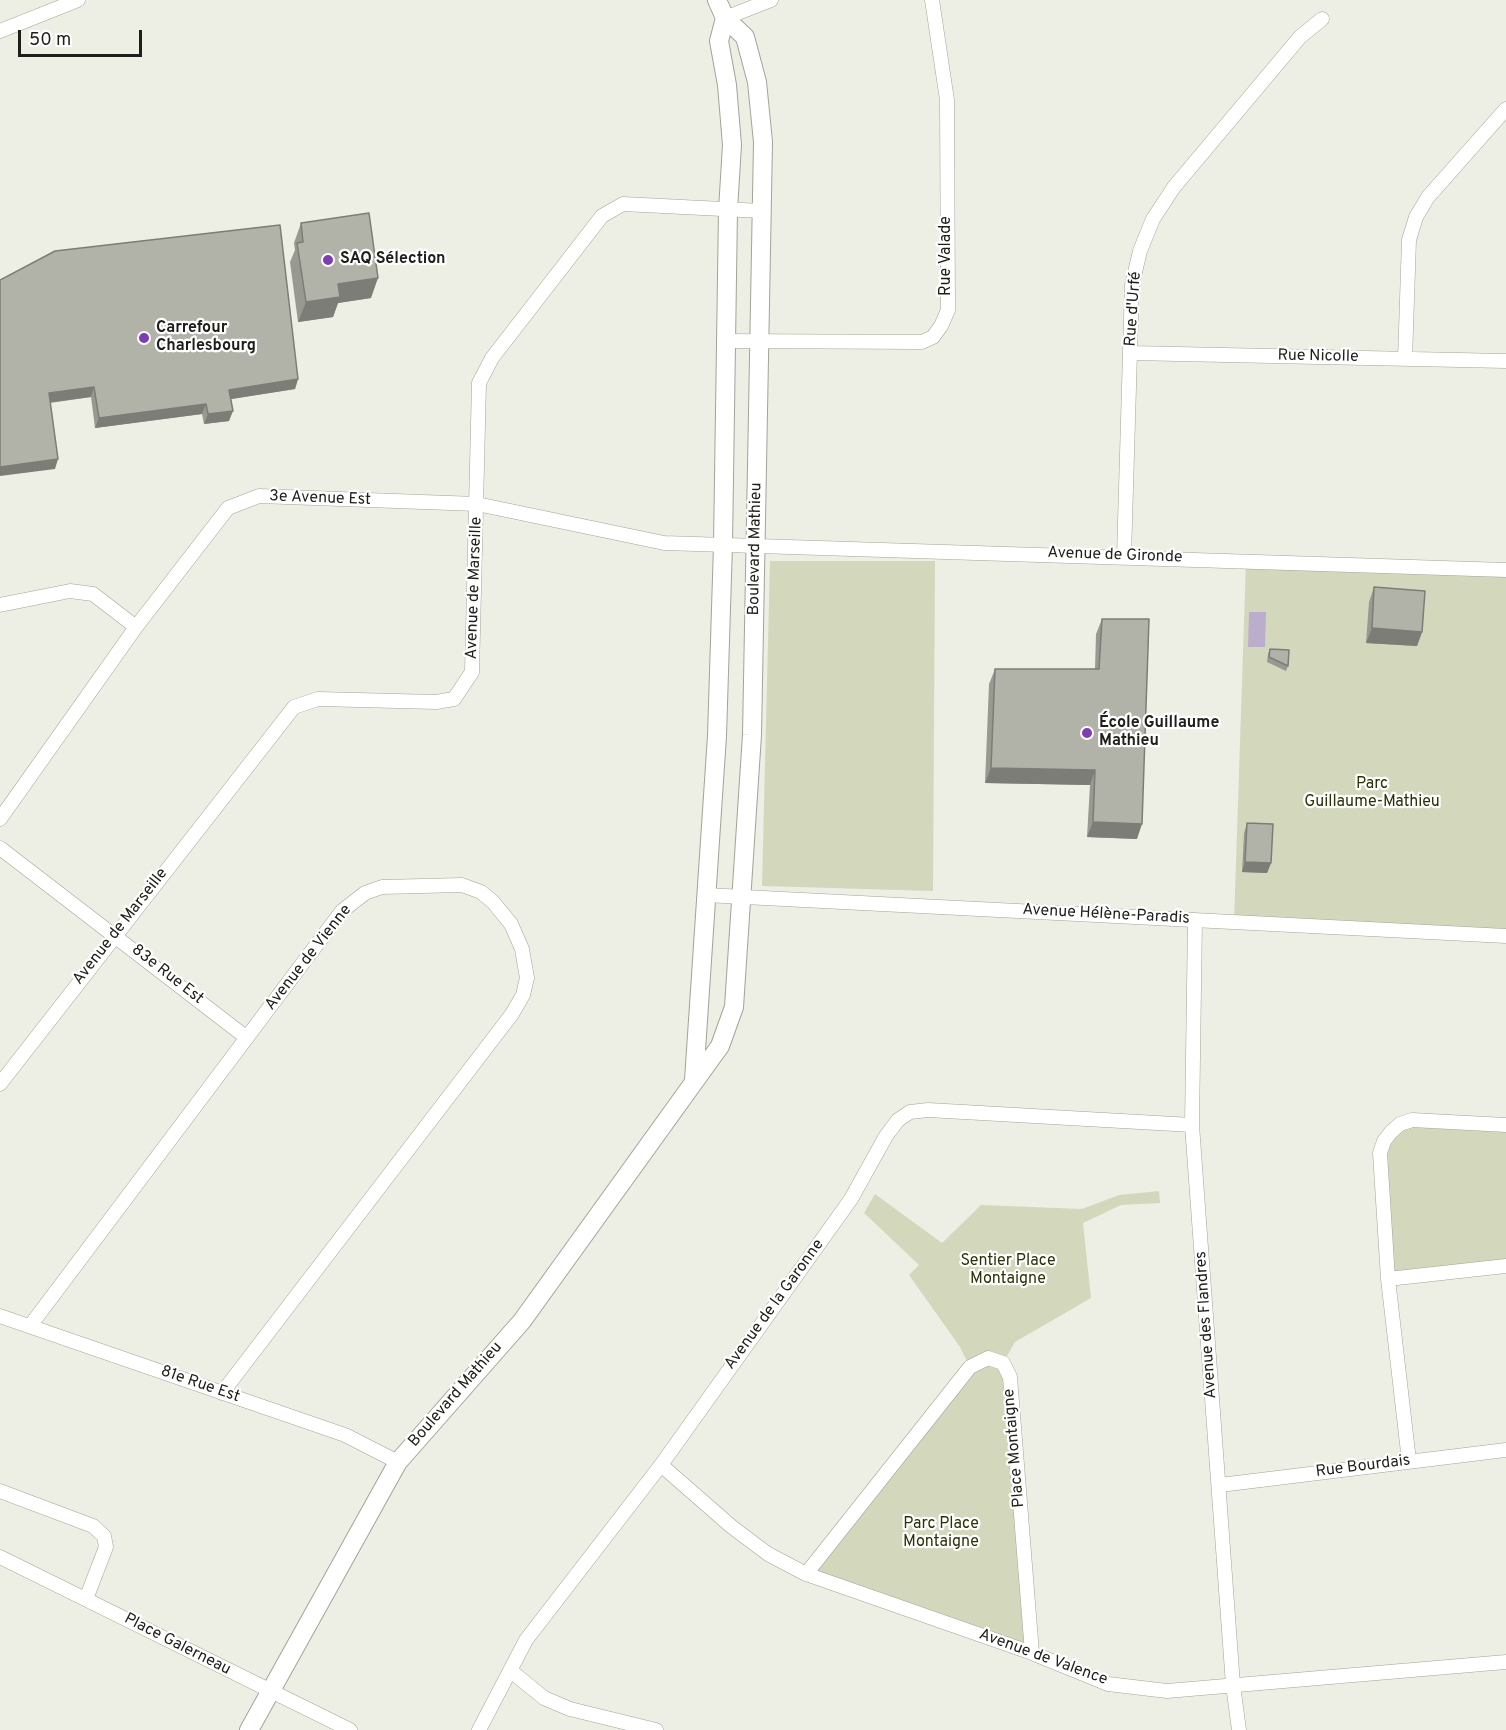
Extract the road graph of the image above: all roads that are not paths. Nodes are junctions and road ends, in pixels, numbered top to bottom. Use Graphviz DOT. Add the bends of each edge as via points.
graph roads {
  1 [pos="78,0"];
  2 [pos="717,0"];
  3 [pos="771,0"];
  4 [pos="932,0"];
  5 [pos="725,18"];
  6 [pos="1322,19"];
  7 [pos="0,31"];
  8 [pos="1506,109"];
  9 [pos="728,210"];
  10 [pos="762,211"];
  11 [pos="726,341"];
  12 [pos="759,342"];
  13 [pos="1131,352"];
  14 [pos="1405,359"];
  15 [pos="1506,361"];
  16 [pos="477,504"];
  17 [pos="723,545"];
  18 [pos="757,548"];
  19 [pos="1124,556"];
  20 [pos="1506,570"];
  21 [pos="0,605"];
  22 [pos="136,627"];
  23 [pos="0,819"];
  24 [pos="0,848"];
  25 [pos="705,895"];
  26 [pos="742,897"];
  27 [pos="1195,920"];
  28 [pos="115,934"];
  29 [pos="1506,936"];
  30 [pos="247,1038"];
  31 [pos="694,1080"];
  32 [pos="0,1084"];
  33 [pos="1192,1125"];
  34 [pos="1506,1125"];
  35 [pos="1506,1266"];
  36 [pos="1388,1279"];
  37 [pos="0,1316"];
  38 [pos="30,1326"];
  39 [pos="222,1393"];
  40 [pos="1506,1450"];
  41 [pos="1408,1461"];
  42 [pos="398,1462"];
  43 [pos="661,1465"];
  44 [pos="1220,1485"];
  45 [pos="0,1491"];
  46 [pos="0,1557"];
  47 [pos="806,1574"];
  48 [pos="86,1599"];
  49 [pos="1032,1653"];
  50 [pos="1506,1662"];
  51 [pos="511,1671"];
  52 [pos="1233,1685"];
  53 [pos="269,1692"];
  54 [pos="249,1730"];
  55 [pos="350,1730"];
  56 [pos="479,1730"];
  57 [pos="656,1730"];
  58 [pos="1239,1730"];
  1 -- 7 [label="street"];
  2 -- 5 [label="street, Boulevard Mathieu"];
  3 -- 5 [label="street"];
  4 -- 12 [label="street, Rue Valade" via="947,100 948,310 941,326 933,337 922,342"];
  5 -- 9 [label="street, Boulevard Mathieu" via="719,40 732,145"];
  5 -- 10 [label="street, Boulevard Mathieu" via="745,37 757,82 763,142"];
  6 -- 13 [label="street, Rue d'Urfé" via="1300,37 1181,178 1153,219 1132,285"];
  8 -- 14 [label="street" via="1428,197 1416,217 1408,240"];
  9 -- 10 [label="street, Avenue de Marseille"];
  9 -- 11 [label="street, Boulevard Mathieu"];
  9 -- 16 [label="street, Avenue de Marseille" via="622,204 602,216 492,358 479,383"];
  10 -- 12 [label="street, Boulevard Mathieu"];
  11 -- 12 [label="street, Rue Valade"];
  11 -- 17 [label="street, Boulevard Mathieu"];
  12 -- 18 [label="street, Boulevard Mathieu"];
  13 -- 14 [label="street, Rue Nicolle"];
  13 -- 19 [label="street, Rue d'Urfé"];
  14 -- 15 [label="street, Rue Nicolle"];
  16 -- 17 [label="street, 3e Avenue Est" via="664,543"];
  16 -- 22 [label="street, 3e Avenue Est" via="260,496 228,508"];
  16 -- 28 [label="street, Avenue de Marseille" via="472,672 454,699 318,699 294,707"];
  17 -- 18 [label="street, Avenue de Gironde"];
  17 -- 25 [label="street, Boulevard Mathieu" via="717,736"];
  18 -- 19 [label="street, Avenue de Gironde"];
  18 -- 26 [label="street, Boulevard Mathieu" via="752,735"];
  19 -- 20 [label="street, Avenue de Gironde"];
  21 -- 22 [label="street" via="70,591 93,594"];
  22 -- 23 [label="street, 3e Avenue Est"];
  24 -- 28 [label="street, 83e Rue Est"];
  25 -- 26 [label="street, Avenue Hélène-Paradis"];
  25 -- 31 [label="street, Boulevard Mathieu"];
  26 -- 27 [label="street, Avenue Hélène-Paradis"];
  26 -- 31 [label="street, Boulevard Mathieu" via="734,1007 720,1046"];
  27 -- 29 [label="street, Avenue Hélène-Paradis"];
  27 -- 33 [label="street, Avenue des Flandres"];
  28 -- 30 [label="street, 83e Rue Est"];
  28 -- 32 [label="street, Avenue de Marseille"];
  30 -- 38 [label="street, Avenue de Vienne"];
  30 -- 39 [label="street, Avenue de Vienne" via="342,911 365,893 382,887 462,885 481,892 511,924 522,949 527,978 512,1014"];
  31 -- 42 [label="street, Boulevard Mathieu" via="522,1322"];
  33 -- 43 [label="street, Avenue de la Garonne" via="910,1112 886,1136 851,1200"];
  33 -- 44 [label="street, Avenue des Flandres"];
  34 -- 36 [label="street" via="1412,1120 1400,1124 1384,1141 1380,1153"];
  35 -- 36 [label="street"];
  36 -- 41 [label="street"];
  37 -- 38 [label="street, 81e Rue Est"];
  38 -- 39 [label="street, 81e Rue Est"];
  39 -- 42 [label="street, 81e Rue Est" via="345,1435"];
  40 -- 41 [label="street, Rue Bourdais"];
  41 -- 44 [label="street, Rue Bourdais"];
  42 -- 53 [label="street, Boulevard Mathieu"];
  43 -- 47 [label="street, Avenue de Valence" via="732,1527 768,1554"];
  43 -- 51 [label="street, Avenue de la Garonne" via="526,1640"];
  44 -- 52 [label="street, Avenue des Flandres"];
  45 -- 48 [label="street" via="93,1526 104,1536 106,1547"];
  46 -- 48 [label="street, Place Galerneau"];
  47 -- 49 [label="street, Avenue de Valence"];
  47 -- 49 [label="street, Place Montaigne" via="970,1367 987,1358 995,1360 1003,1363 1010,1377"];
  48 -- 53 [label="street, Place Galerneau"];
  49 -- 52 [label="street, Avenue de Valence" via="1108,1684 1167,1691"];
  50 -- 52 [label="street, Avenue de Valence"];
  51 -- 56 [label="street, Avenue de la Garonne"];
  51 -- 57 [label="street" via="544,1698 570,1709"];
  52 -- 58 [label="street, Avenue des Flandres"];
  53 -- 54 [label="street, Boulevard Mathieu"];
  53 -- 55 [label="street"];
}
